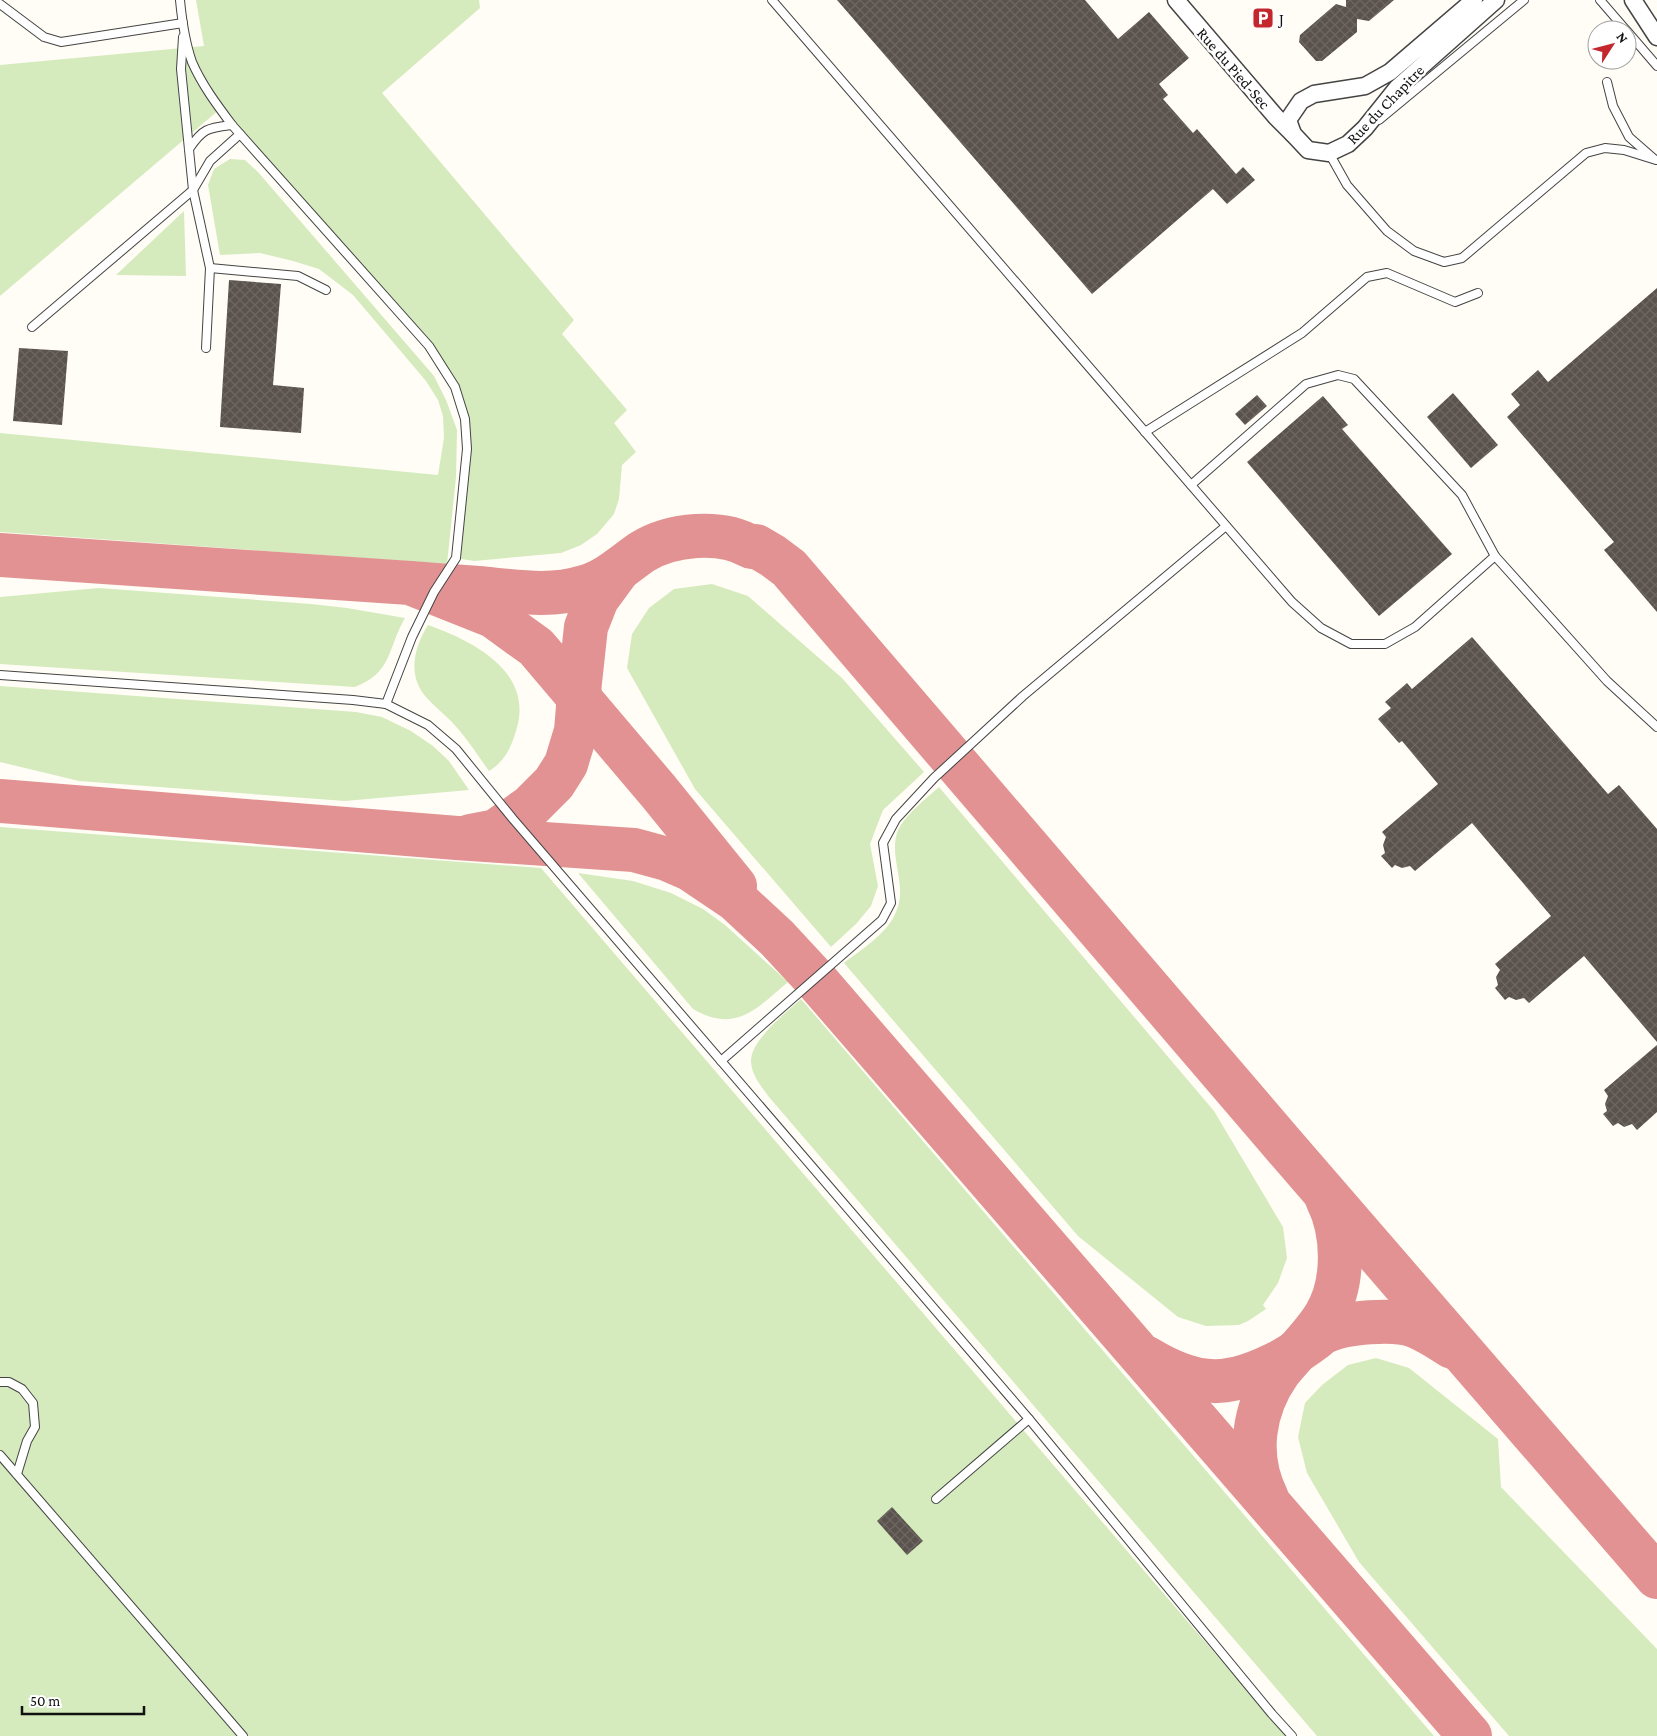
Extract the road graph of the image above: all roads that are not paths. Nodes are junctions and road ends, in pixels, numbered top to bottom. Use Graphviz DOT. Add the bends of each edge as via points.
graph roads {
  1 [pos="180,0"];
  2 [pos="772,0"];
  3 [pos="1176,0"];
  4 [pos="1474,0"];
  5 [pos="1496,0"];
  6 [pos="1524,0"];
  7 [pos="1600,0"];
  8 [pos="1633,0"];
  9 [pos="0,4"];
  10 [pos="1618,20"];
  11 [pos="183,26"];
  12 [pos="1657,37"];
  13 [pos="1637,42"];
  14 [pos="1657,66"];
  15 [pos="1607,82"];
  16 [pos="232,125"];
  17 [pos="240,134"];
  18 [pos="1293,134"];
  19 [pos="1348,144"];
  20 [pos="189,149"];
  21 [pos="1329,153"];
  22 [pos="1656,160"];
  23 [pos="193,190"];
  24 [pos="210,268"];
  25 [pos="326,290"];
  26 [pos="1478,293"];
  27 [pos="32,327"];
  28 [pos="206,348"];
  29 [pos="1145,432"];
  30 [pos="1191,485"];
  31 [pos="1226,526"];
  32 [pos="1495,556"];
  33 [pos="0,675"];
  34 [pos="386,704"];
  35 [pos="1657,727"];
  36 [pos="720,1061"];
  37 [pos="0,1382"];
  38 [pos="1029,1419"];
  39 [pos="0,1455"];
  40 [pos="17,1474"];
  41 [pos="936,1499"];
  42 [pos="243,1736"];
  43 [pos="1292,1736"];
  1 -- 11 [label="lane"];
  2 -- 29 [label="lane"];
  3 -- 18 [label="street, Rue du Pied-Sec"];
  4 -- 18 [label="street, Rue du Chapitre" via="1390,72 1365,86 1314,94 1301,101 1288,120"];
  5 -- 19 [label="street, Rue du Chapitre" via="1396,88"];
  6 -- 19 [label="lane"];
  7 -- 10 [label="lane"];
  8 -- 12 [label="street"];
  9 -- 11 [label="lane" via="44,37 61,42"];
  11 -- 16 [label="lane" via="192,61"];
  11 -- 20 [label="lane" via="181,70"];
  13 -- 14 [label="lane"];
  15 -- 22 [label="lane" via="1613,106 1628,137"];
  16 -- 17 [label="lane"];
  16 -- 20 [label="lane" via="210,128 198,135"];
  17 -- 23 [label="lane" via="210,161"];
  17 -- 34 [label="lane" via="429,346 455,387 464,419 467,449 456,558 434,592 412,637"];
  18 -- 21 [label="street, Rue du Chapitre" via="1308,150"];
  19 -- 21 [label="street, Rue du Chapitre"];
  20 -- 23 [label="lane"];
  21 -- 22 [label="lane" via="1347,185 1386,231 1414,250 1444,262 1462,258 1586,153 1605,148"];
  23 -- 24 [label="lane"];
  23 -- 27 [label="lane"];
  24 -- 25 [label="lane" via="298,276"];
  24 -- 28 [label="lane"];
  26 -- 29 [label="lane" via="1455,302 1387,273 1367,276 1302,333"];
  29 -- 30 [label="lane"];
  30 -- 31 [label="lane"];
  30 -- 32 [label="lane" via="1306,384 1338,375 1354,378 1462,495"];
  31 -- 32 [label="lane" via="1292,602 1320,628 1351,644 1385,644 1415,627"];
  31 -- 36 [label="lane" via="1023,696 934,778 896,819 883,843 891,903 882,920"];
  32 -- 35 [label="lane" via="1606,681"];
  33 -- 34 [label="lane"];
  34 -- 36 [label="lane" via="428,724 456,748"];
  36 -- 38 [label="lane"];
  37 -- 40 [label="lane" via="9,1382 22,1389 33,1403 35,1427"];
  38 -- 41 [label="lane"];
  38 -- 43 [label="lane"];
  39 -- 40 [label="lane"];
  40 -- 42 [label="lane"];
}
